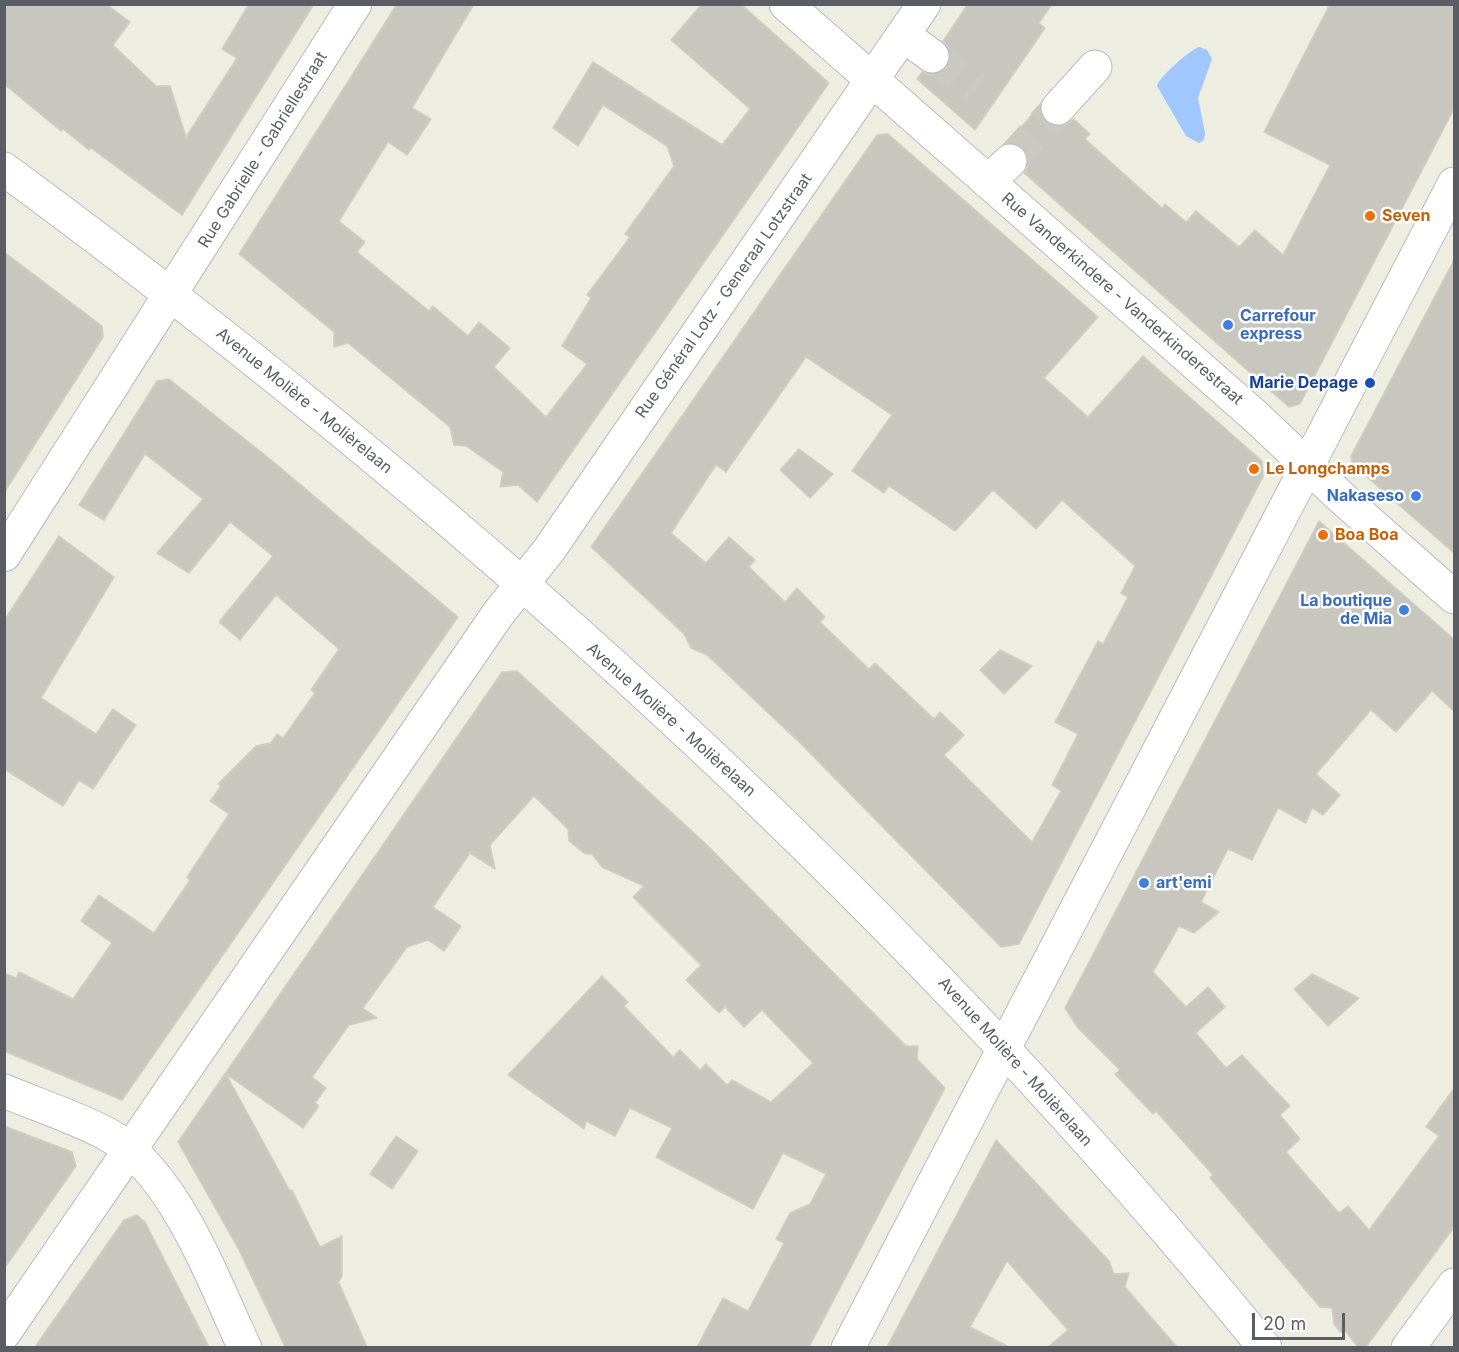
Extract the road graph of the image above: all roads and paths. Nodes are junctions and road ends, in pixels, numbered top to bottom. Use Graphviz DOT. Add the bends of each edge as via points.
graph roads {
  1 [pos="356,4"];
  2 [pos="786,4"];
  3 [pos="924,4"];
  4 [pos="903,35"];
  5 [pos="932,57"];
  6 [pos="1095,67"];
  7 [pos="873,81"];
  8 [pos="1058,108"];
  9 [pos="4,169"];
  10 [pos="1452,196"];
  11 [pos="171,295"];
  12 [pos="1307,465"];
  13 [pos="4,555"];
  14 [pos="520,585"];
  15 [pos="1455,597"];
  16 [pos="1003,1048"];
  17 [pos="4,1091"];
  18 [pos="130,1150"];
  19 [pos="1455,1284"];
  20 [pos="4,1333"];
  21 [pos="245,1347"];
  22 [pos="848,1347"];
  23 [pos="1265,1347"];
  24 [pos="1408,1347"];
  1 -- 11 [label="street, Rue Gabrielle - Gabriellestraat"];
  2 -- 7 [label="street, Rue Vanderkindere - Vanderkinderestraat"];
  3 -- 4 [label="street, Rue Général Lotz - Generaal Lotzstraat"];
  4 -- 5 [label="street"];
  4 -- 7 [label="street, Rue Général Lotz - Generaal Lotzstraat"];
  6 -- 8 [label="street"];
  7 -- 12 [label="street, Rue Vanderkindere - Vanderkinderestraat" via="999,172"];
  7 -- 14 [label="street, Rue Général Lotz - Generaal Lotzstraat" via="549,550"];
  9 -- 11 [label="street, Avenue Molière - Molièrelaan"];
  10 -- 12 [label="street"];
  11 -- 13 [label="street, Rue Gabrielle - Gabriellestraat"];
  11 -- 14 [label="street, Avenue Molière - Molièrelaan" via="374,455"];
  12 -- 15 [label="street, Rue Vanderkindere - Vanderkinderestraat"];
  12 -- 16 [label="street"];
  14 -- 16 [label="street, Avenue Molière - Molièrelaan" via="715,757 890,928"];
  14 -- 18 [label="street, Rue Général Lotz - Generaal Lotzstraat"];
  16 -- 22 [label="street"];
  16 -- 23 [label="street, Avenue Molière - Molièrelaan"];
  17 -- 18 [label="street" via="106,1134"];
  18 -- 20 [label="street, Rue Général Lotz - Generaal Lotzstraat"];
  18 -- 21 [label="street" via="150,1169 179,1211"];
  19 -- 24 [label="street"];
}
